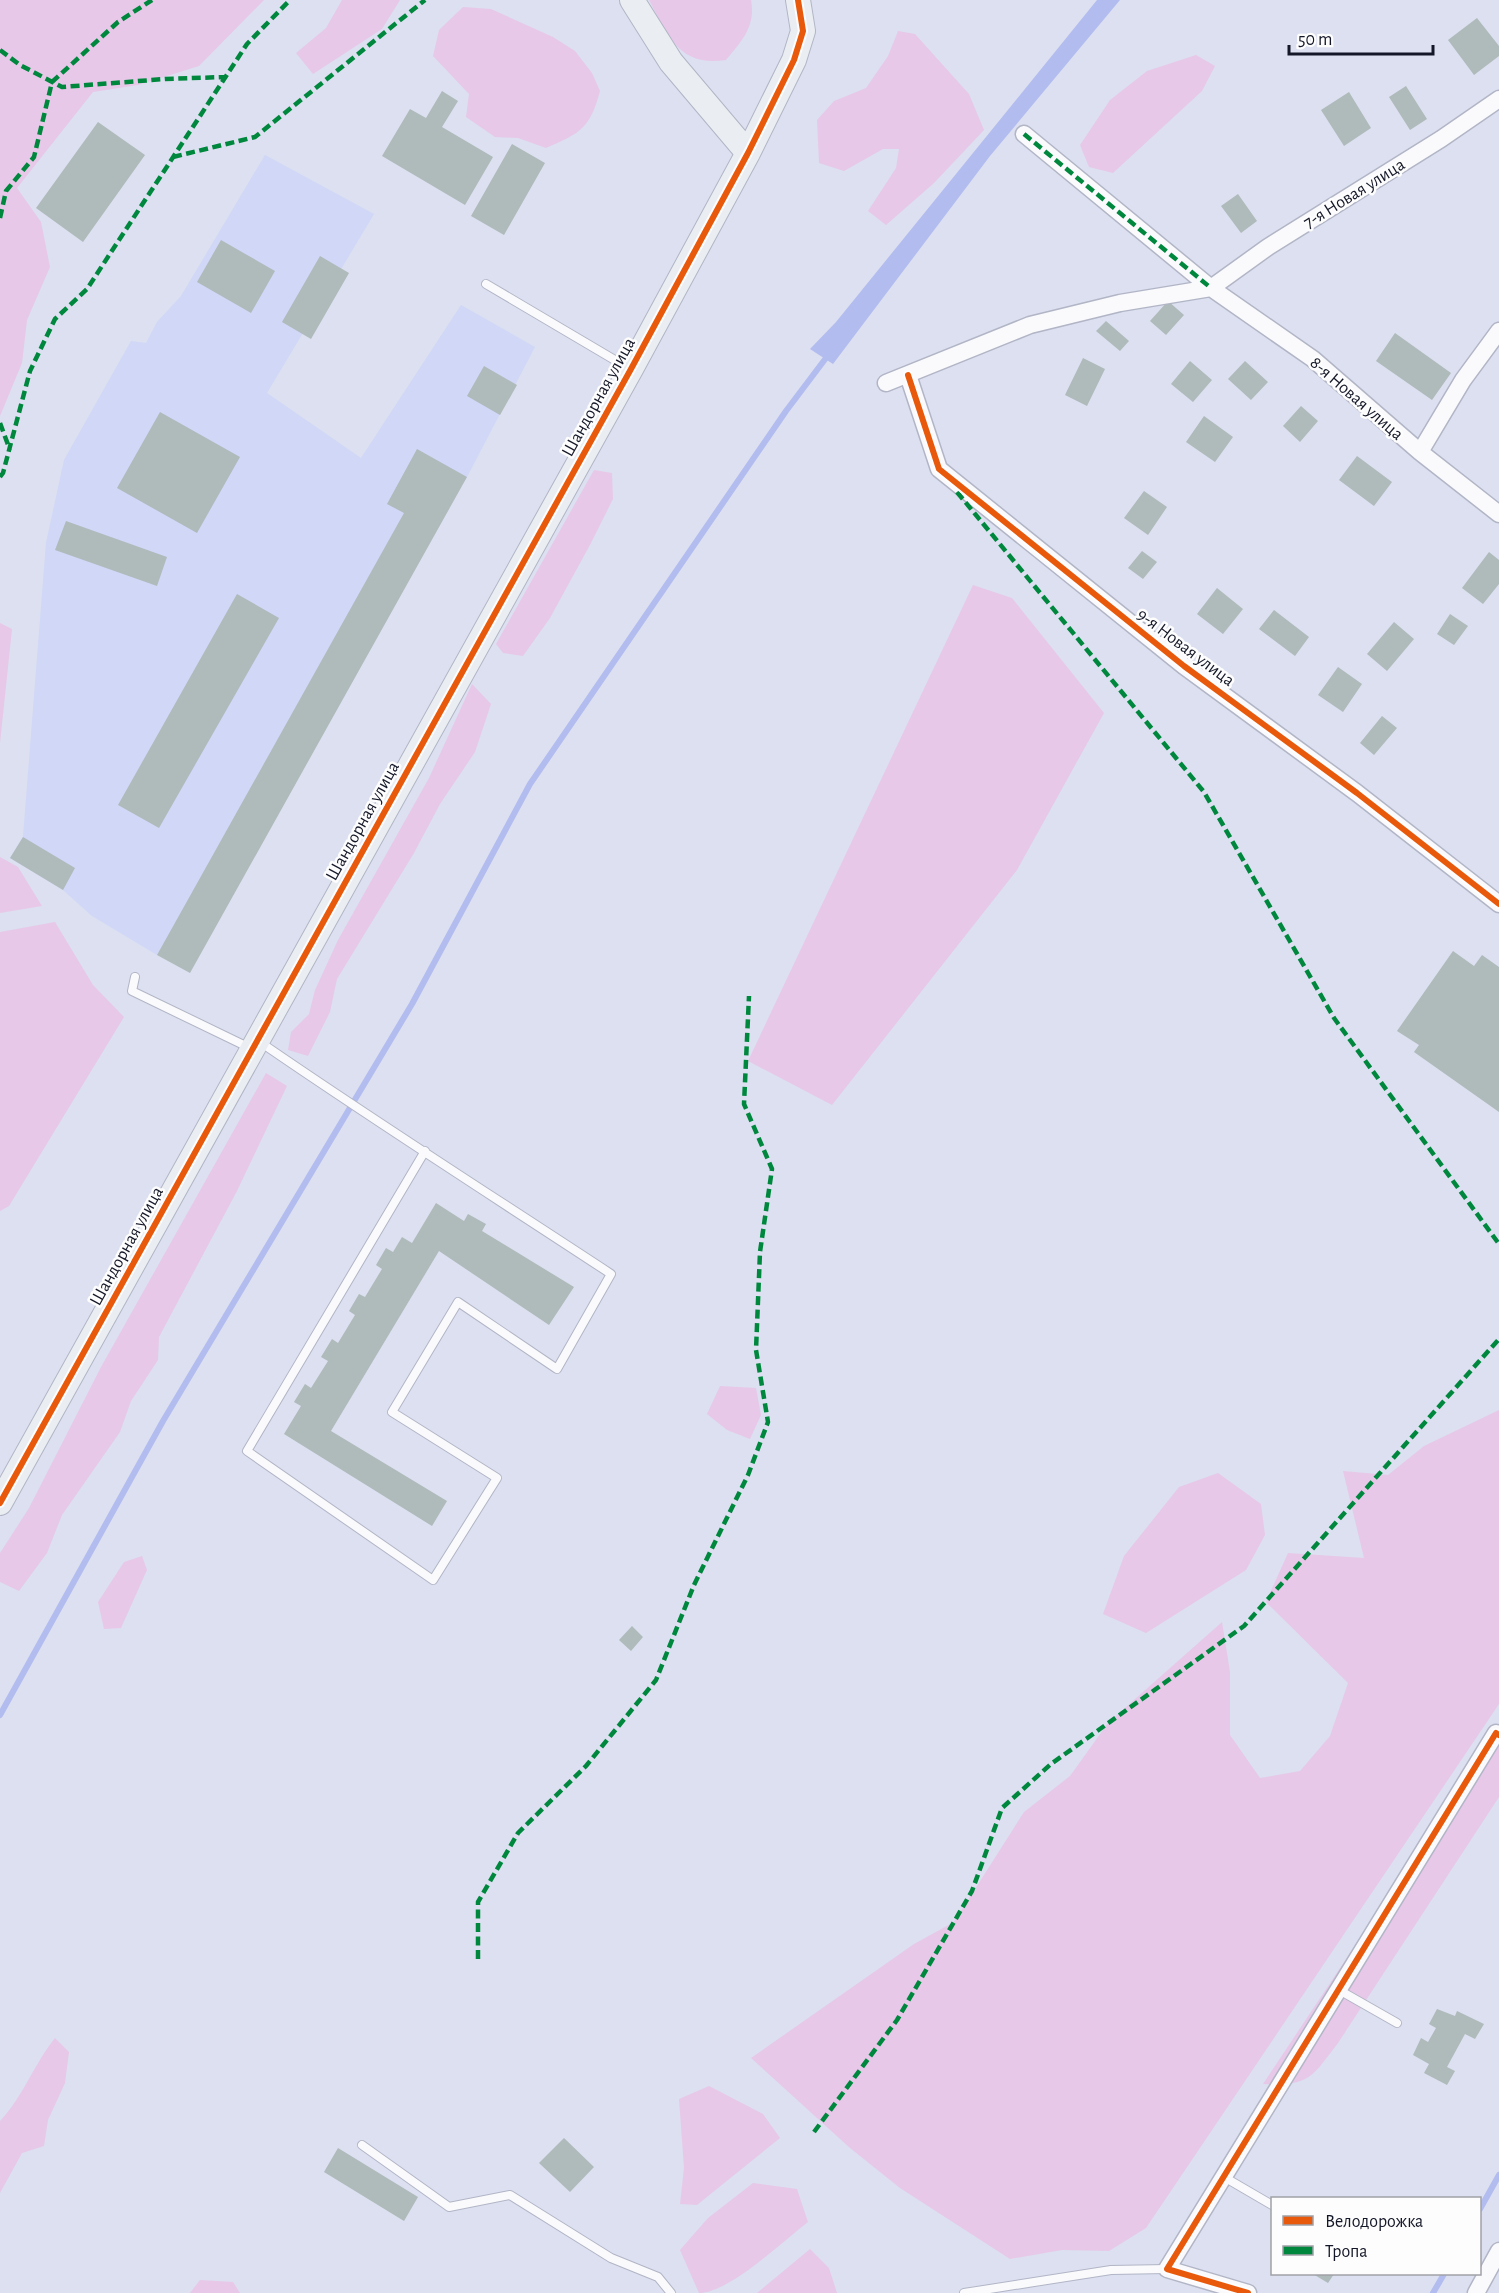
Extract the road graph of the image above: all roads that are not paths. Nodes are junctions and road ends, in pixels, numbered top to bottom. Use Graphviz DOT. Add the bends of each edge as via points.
graph roads {
  1 [pos="632,0"];
  2 [pos="798,0"];
  3 [pos="1499,99"];
  4 [pos="1024,134"];
  5 [pos="748,153"];
  6 [pos="486,284"];
  7 [pos="1211,288"];
  8 [pos="1499,331"];
  9 [pos="631,369"];
  10 [pos="908,375"];
  11 [pos="886,383"];
  12 [pos="1419,452"];
  13 [pos="1499,514"];
  14 [pos="1499,903"];
  15 [pos="135,977"];
  16 [pos="255,1045"];
  17 [pos="425,1151"];
  18 [pos="0,1503"];
  19 [pos="1499,1735"];
  20 [pos="1339,1990"];
  21 [pos="1397,2023"];
  22 [pos="362,2145"];
  23 [pos="1224,2177"];
  24 [pos="1271,2204"];
  25 [pos="1499,2251"];
  26 [pos="1167,2269"];
  27 [pos="670,2293"];
  28 [pos="964,2293"];
  29 [pos="1248,2293"];
  30 [pos="1476,2293"];
  1 -- 5 [label="street" via="670,62"];
  2 -- 5 [label="street, Шандорная улица" via="803,31 794,60"];
  3 -- 7 [label="street, 7-я Новая улица" via="1268,247"];
  4 -- 7 [label="street, 8-я Новая улица"];
  5 -- 9 [label="street, Шандорная улица"];
  6 -- 9 [label="lane"];
  7 -- 10 [label="street" via="1120,303 1030,325"];
  7 -- 12 [label="street, 8-я Новая улица" via="1313,359"];
  8 -- 12 [label="street"];
  9 -- 16 [label="street, Шандорная улица"];
  10 -- 11 [label="street"];
  10 -- 14 [label="street, 9-я Новая улица" via="939,469 1184,666"];
  12 -- 13 [label="street, 8-я Новая улица"];
  15 -- 16 [label="lane" via="132,991"];
  16 -- 17 [label="lane"];
  16 -- 18 [label="street, Шандорная улица"];
  17 -- 17 [label="lane" via="611,1274 557,1369 458,1302 392,1412 497,1478 433,1580 247,1451"];
  19 -- 20 [label="street" via="1496,1733"];
  20 -- 21 [label="lane"];
  20 -- 23 [label="street"];
  22 -- 27 [label="lane" via="448,2207 510,2195 611,2258 658,2277"];
  23 -- 24 [label="lane"];
  23 -- 26 [label="street"];
  25 -- 30 [label="street"];
  26 -- 28 [label="lane" via="1111,2270"];
  26 -- 29 [label="street"];
}
